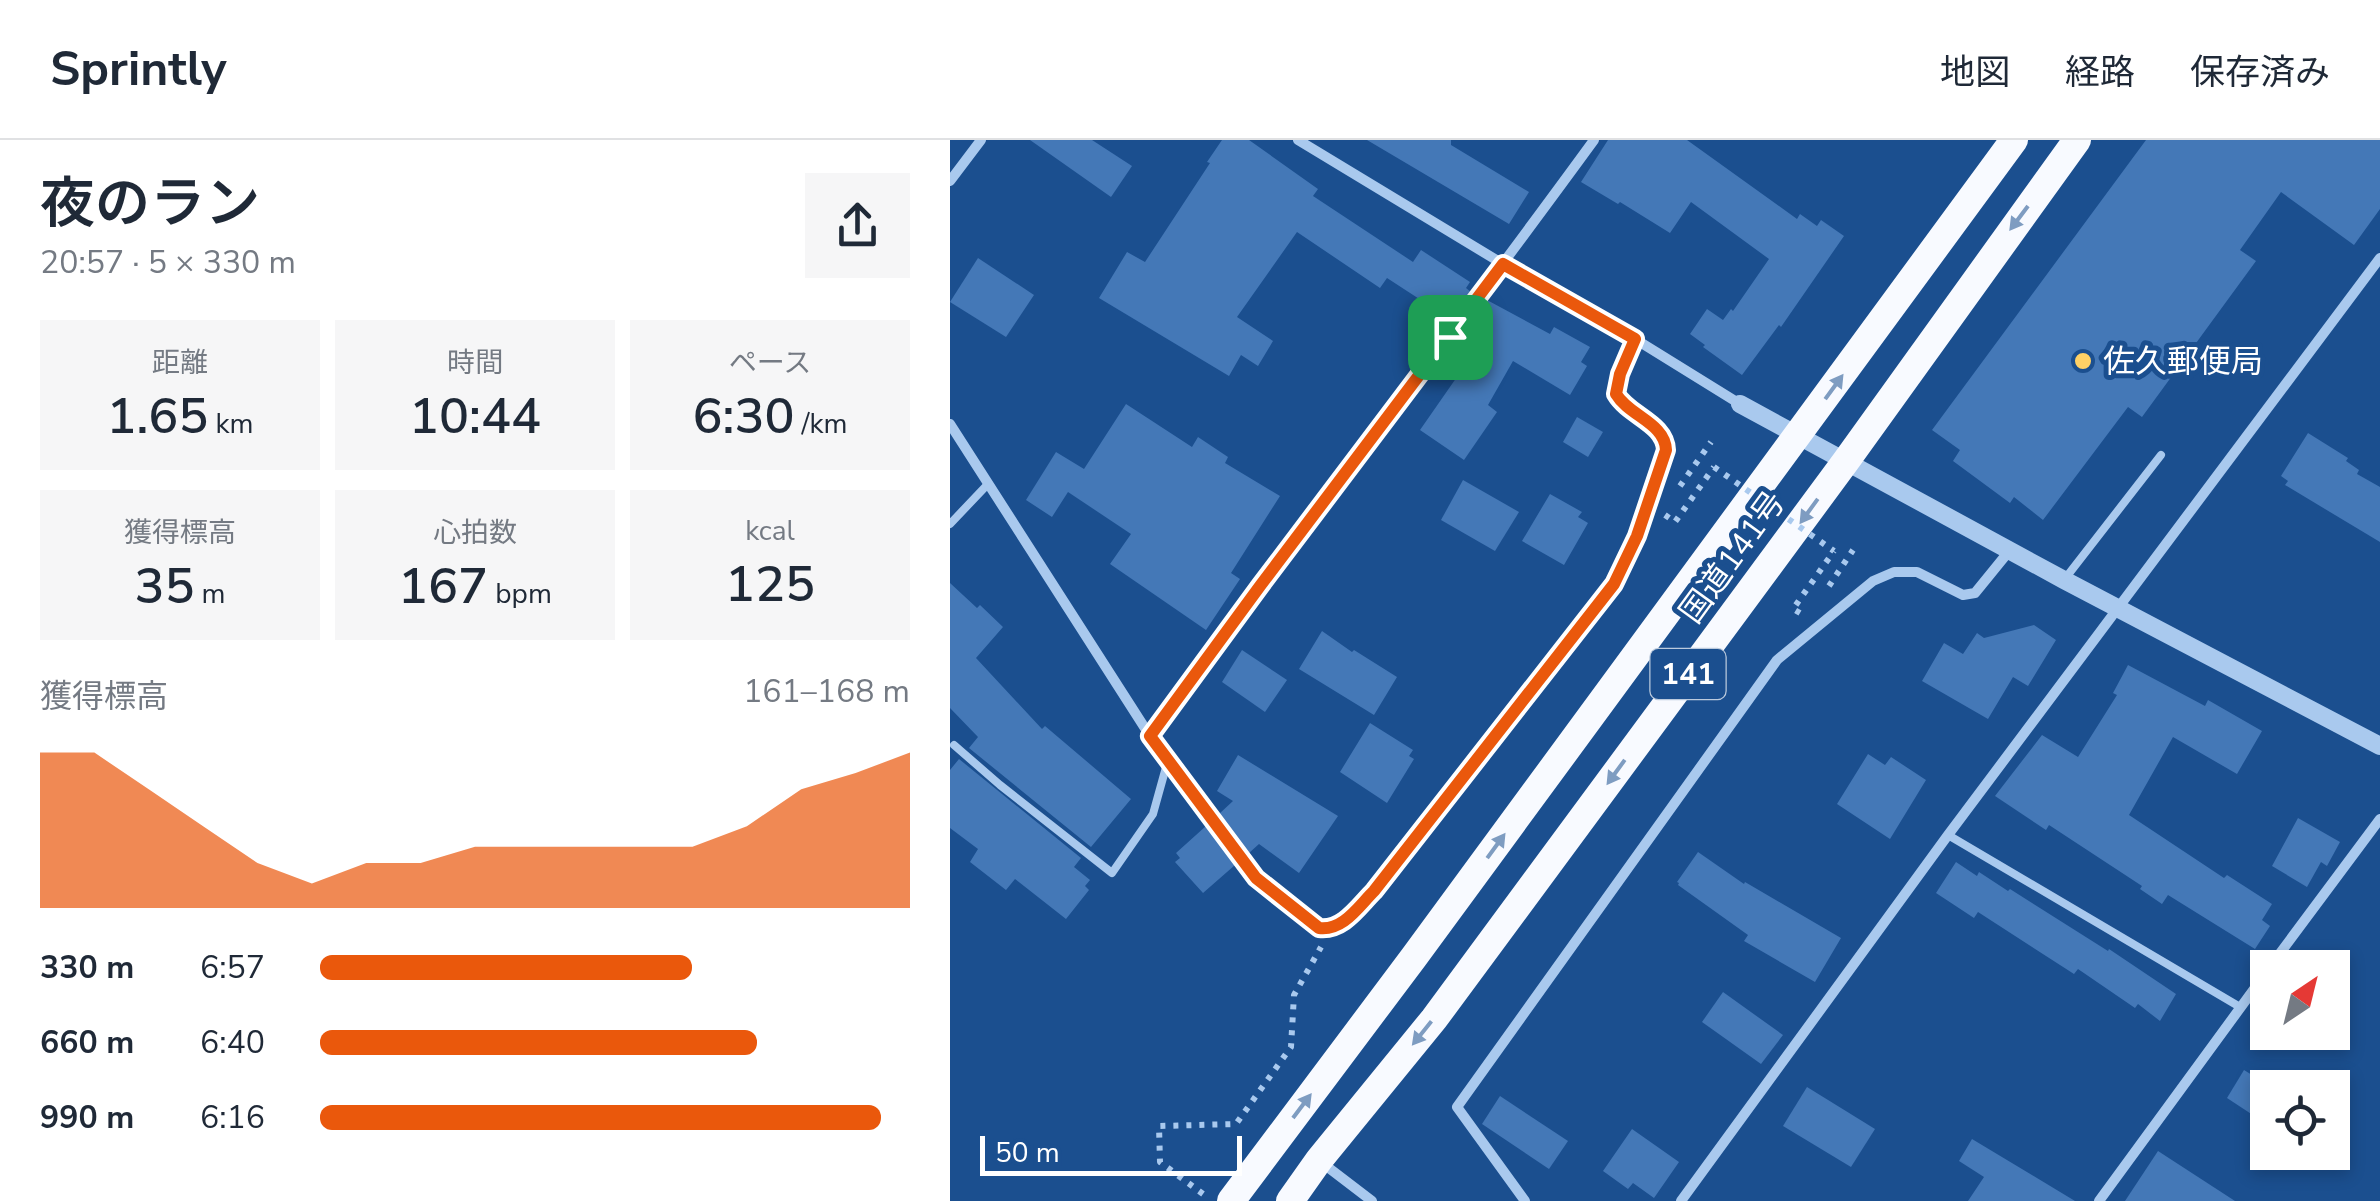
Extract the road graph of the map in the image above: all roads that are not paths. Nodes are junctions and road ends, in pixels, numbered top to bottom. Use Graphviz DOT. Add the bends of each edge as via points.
graph roads {
  1 [pos="981,140"];
  2 [pos="1298,140"];
  3 [pos="1594,140"];
  4 [pos="2014,140"];
  5 [pos="2078,140"];
  6 [pos="950,181"];
  7 [pos="2380,258"];
  8 [pos="1503,264"];
  9 [pos="1635,339"];
  10 [pos="1740,404"];
  11 [pos="950,424"];
  12 [pos="1798,436"];
  13 [pos="2160,455"];
  14 [pos="1846,461"];
  15 [pos="988,484"];
  16 [pos="950,524"];
  17 [pos="2010,550"];
  18 [pos="2064,580"];
  19 [pos="2120,608"];
  20 [pos="1150,736"];
  21 [pos="954,744"];
  22 [pos="2380,746"];
  23 [pos="1168,760"];
  24 [pos="2380,819"];
  25 [pos="1948,835"];
  26 [pos="2282,950"];
  27 [pos="2250,993"];
  28 [pos="2240,1007"];
  29 [pos="1319,1160"];
  30 [pos="1237,1193"];
  31 [pos="1290,1201"];
  32 [pos="1372,1201"];
  33 [pos="1524,1201"];
  34 [pos="1681,1201"];
  35 [pos="2100,1201"];
  1 -- 6 [label="street"];
  2 -- 8 [label="street"];
  3 -- 8 [label="street"];
  12 -- 4 [label="highway, 国道141号 / 141, one-way"];
  5 -- 14 [label="highway, 国道141号 / 141, one-way"];
  7 -- 19 [label="street"];
  8 -- 9 [label="street"];
  8 -- 20 [label="street"];
  9 -- 10 [label="street"];
  9 -- 23 [label="street" via="1616,394 1660,431 1666,450 1628,558 1374,891 1341,924 1319,928 1256,878"];
  10 -- 12 [label="street"];
  11 -- 15 [label="street"];
  12 -- 14 [label="street"];
  30 -- 12 [label="highway, 国道141号 / 141, one-way"];
  13 -- 18 [label="lane"];
  14 -- 17 [label="street"];
  14 -- 29 [label="highway, 国道141号 / 141, one-way" via="1434,1019"];
  15 -- 16 [label="lane"];
  15 -- 20 [label="street"];
  17 -- 18 [label="street"];
  17 -- 33 [label="street" via="1975,593 1962,595 1917,572 1873,581 1778,660 1457,1107"];
  18 -- 19 [label="street"];
  19 -- 22 [label="street"];
  19 -- 25 [label="street"];
  20 -- 23 [label="street"];
  21 -- 23 [label="lane" via="1112,873 1153,814"];
  24 -- 26 [label="street"];
  25 -- 28 [label="lane"];
  25 -- 34 [label="street"];
  27 -- 28 [label="street"];
  28 -- 35 [label="street"];
  29 -- 31 [label="highway, 国道141号 / 141"];
  29 -- 32 [label="street"];
}
